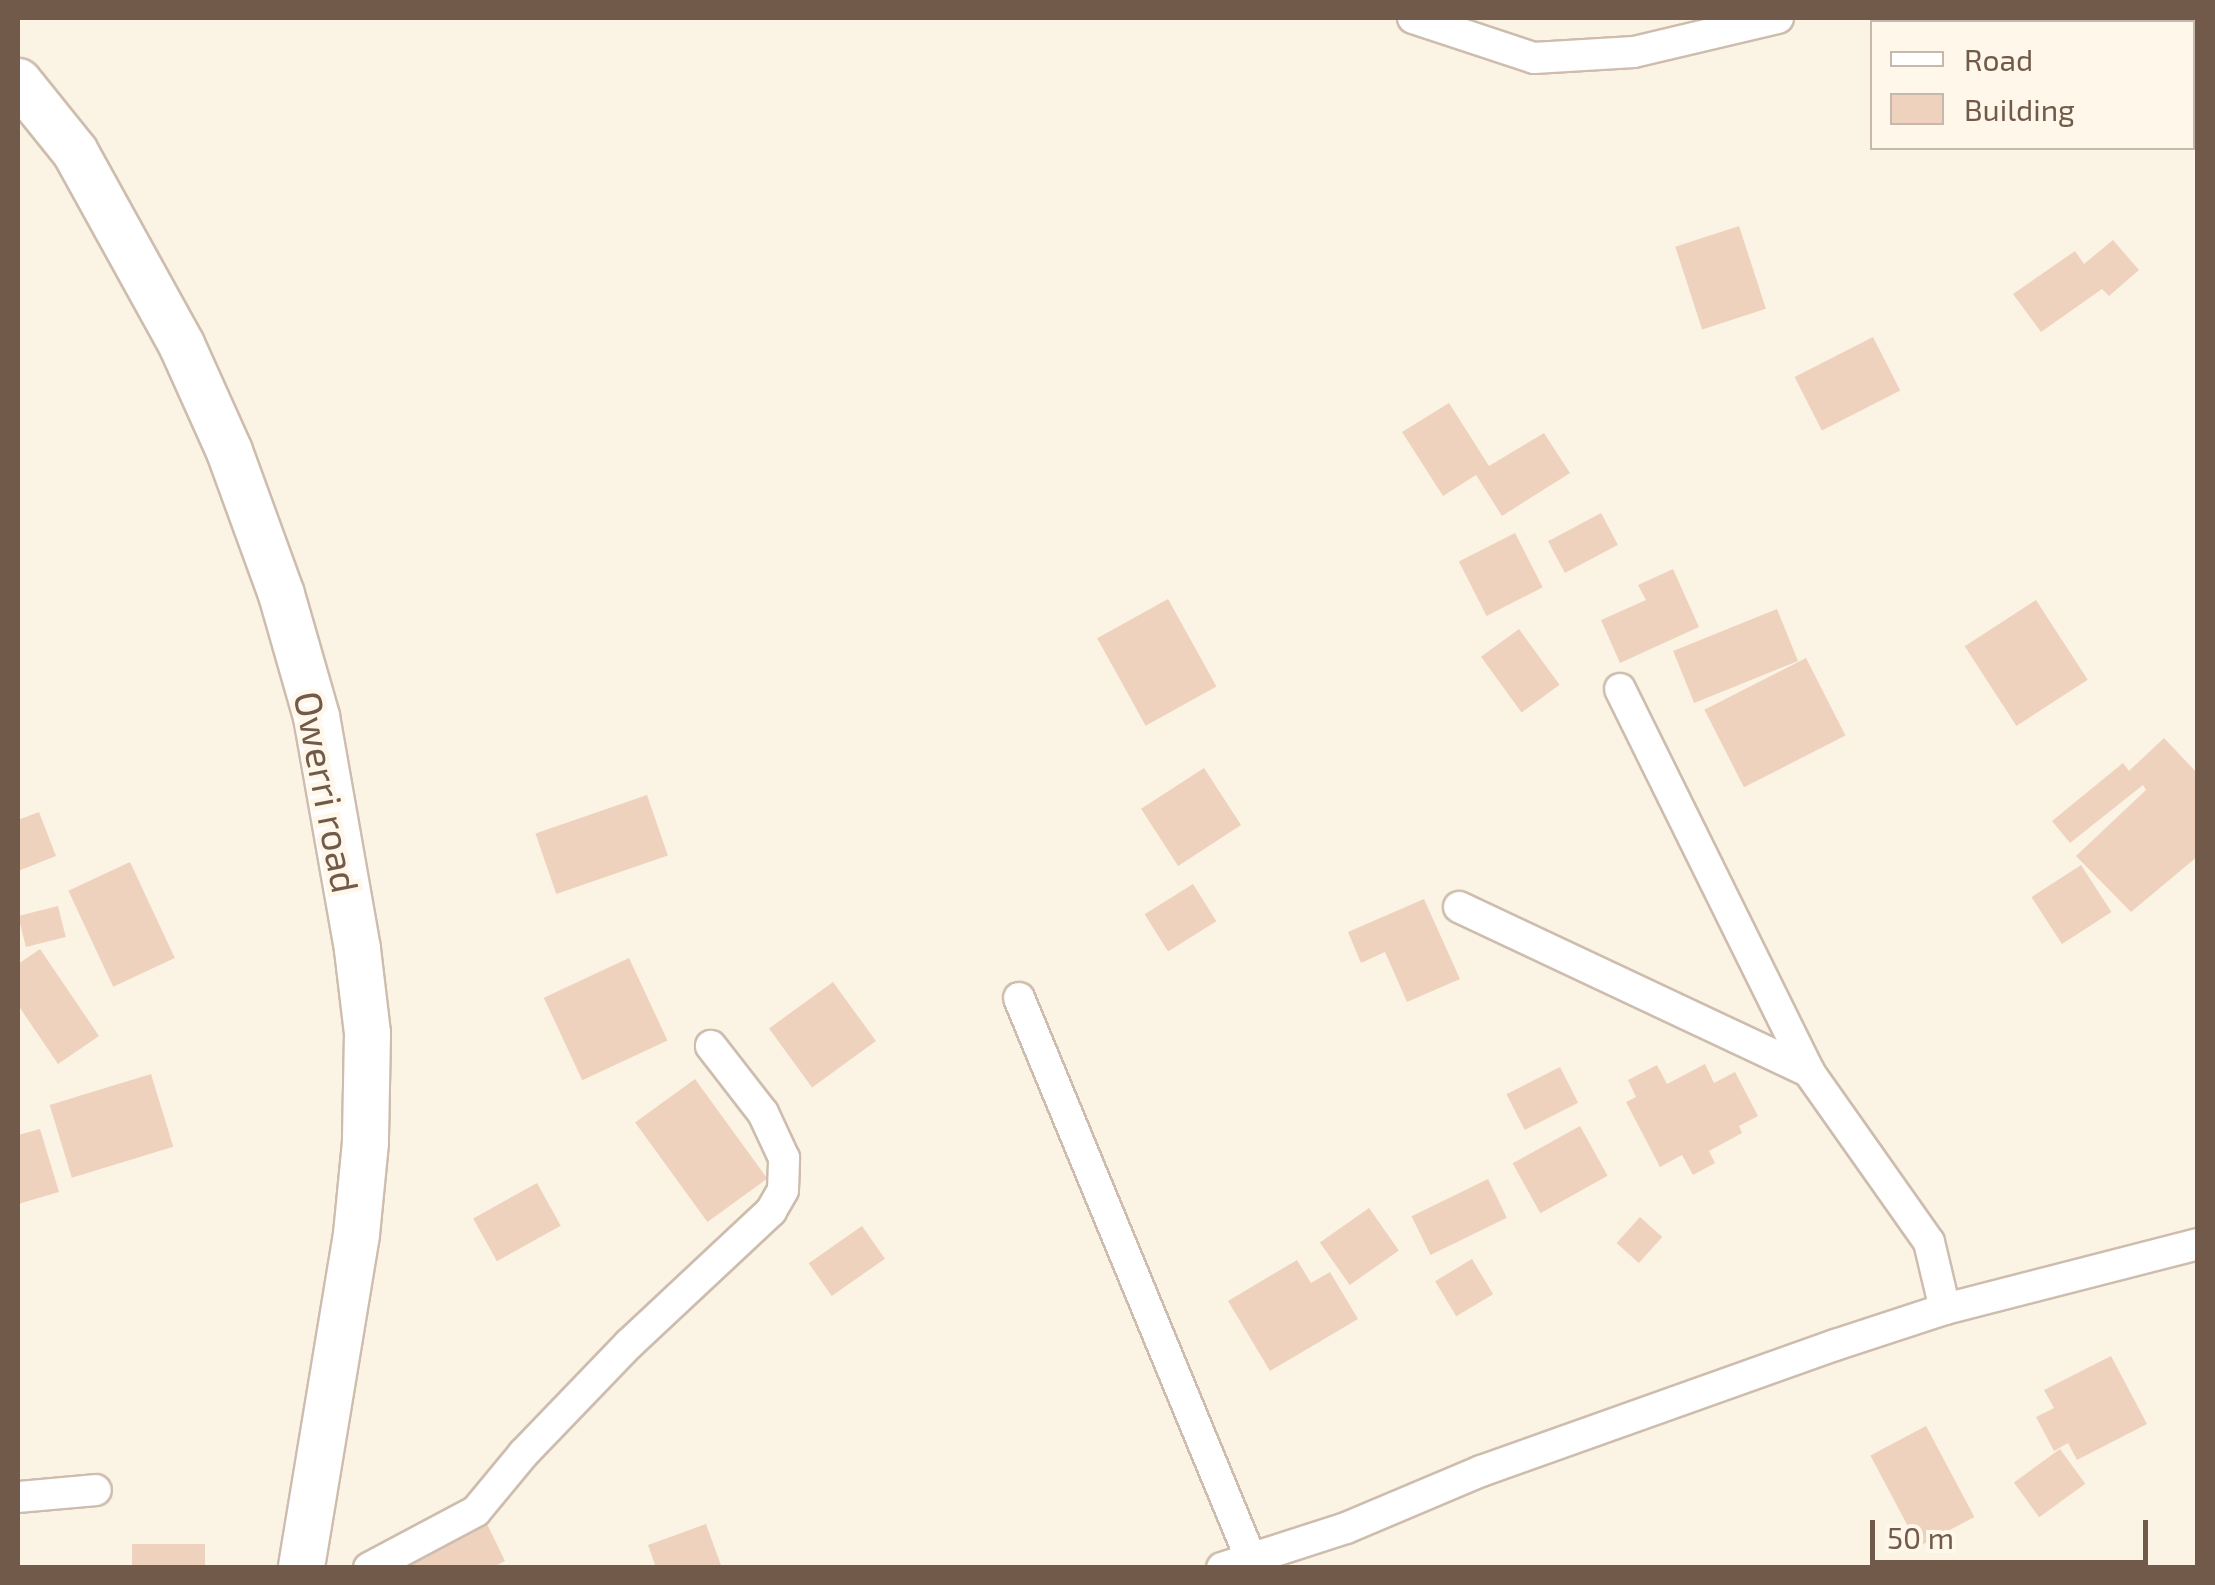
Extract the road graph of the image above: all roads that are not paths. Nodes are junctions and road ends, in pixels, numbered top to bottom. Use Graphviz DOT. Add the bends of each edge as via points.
graph roads {
  1 [pos="1413,18"];
  2 [pos="1778,18"];
  3 [pos="18,81"];
  4 [pos="1620,689"];
  5 [pos="1459,906"];
  6 [pos="1019,998"];
  7 [pos="711,1046"];
  8 [pos="1809,1072"];
  9 [pos="2198,1244"];
  10 [pos="1945,1309"];
  11 [pos="96,1490"];
  12 [pos="18,1497"];
  13 [pos="1236,1563"];
  14 [pos="301,1568"];
  15 [pos="369,1568"];
  1 -- 2 [label="street" via="1534,58 1634,52"];
  3 -- 14 [label="main road, Owerri road" via="75,152 181,344 281,594 316,716 365,1016 366,1142"];
  4 -- 8 [label="street"];
  5 -- 8 [label="street"];
  6 -- 13 [label="street"];
  7 -- 15 [label="street" via="763,1113 784,1158 783,1190 771,1211 630,1344 476,1511"];
  8 -- 10 [label="street" via="1929,1242"];
  9 -- 10 [label="street"];
  10 -- 13 [label="street"];
  11 -- 12 [label="street"];
}
